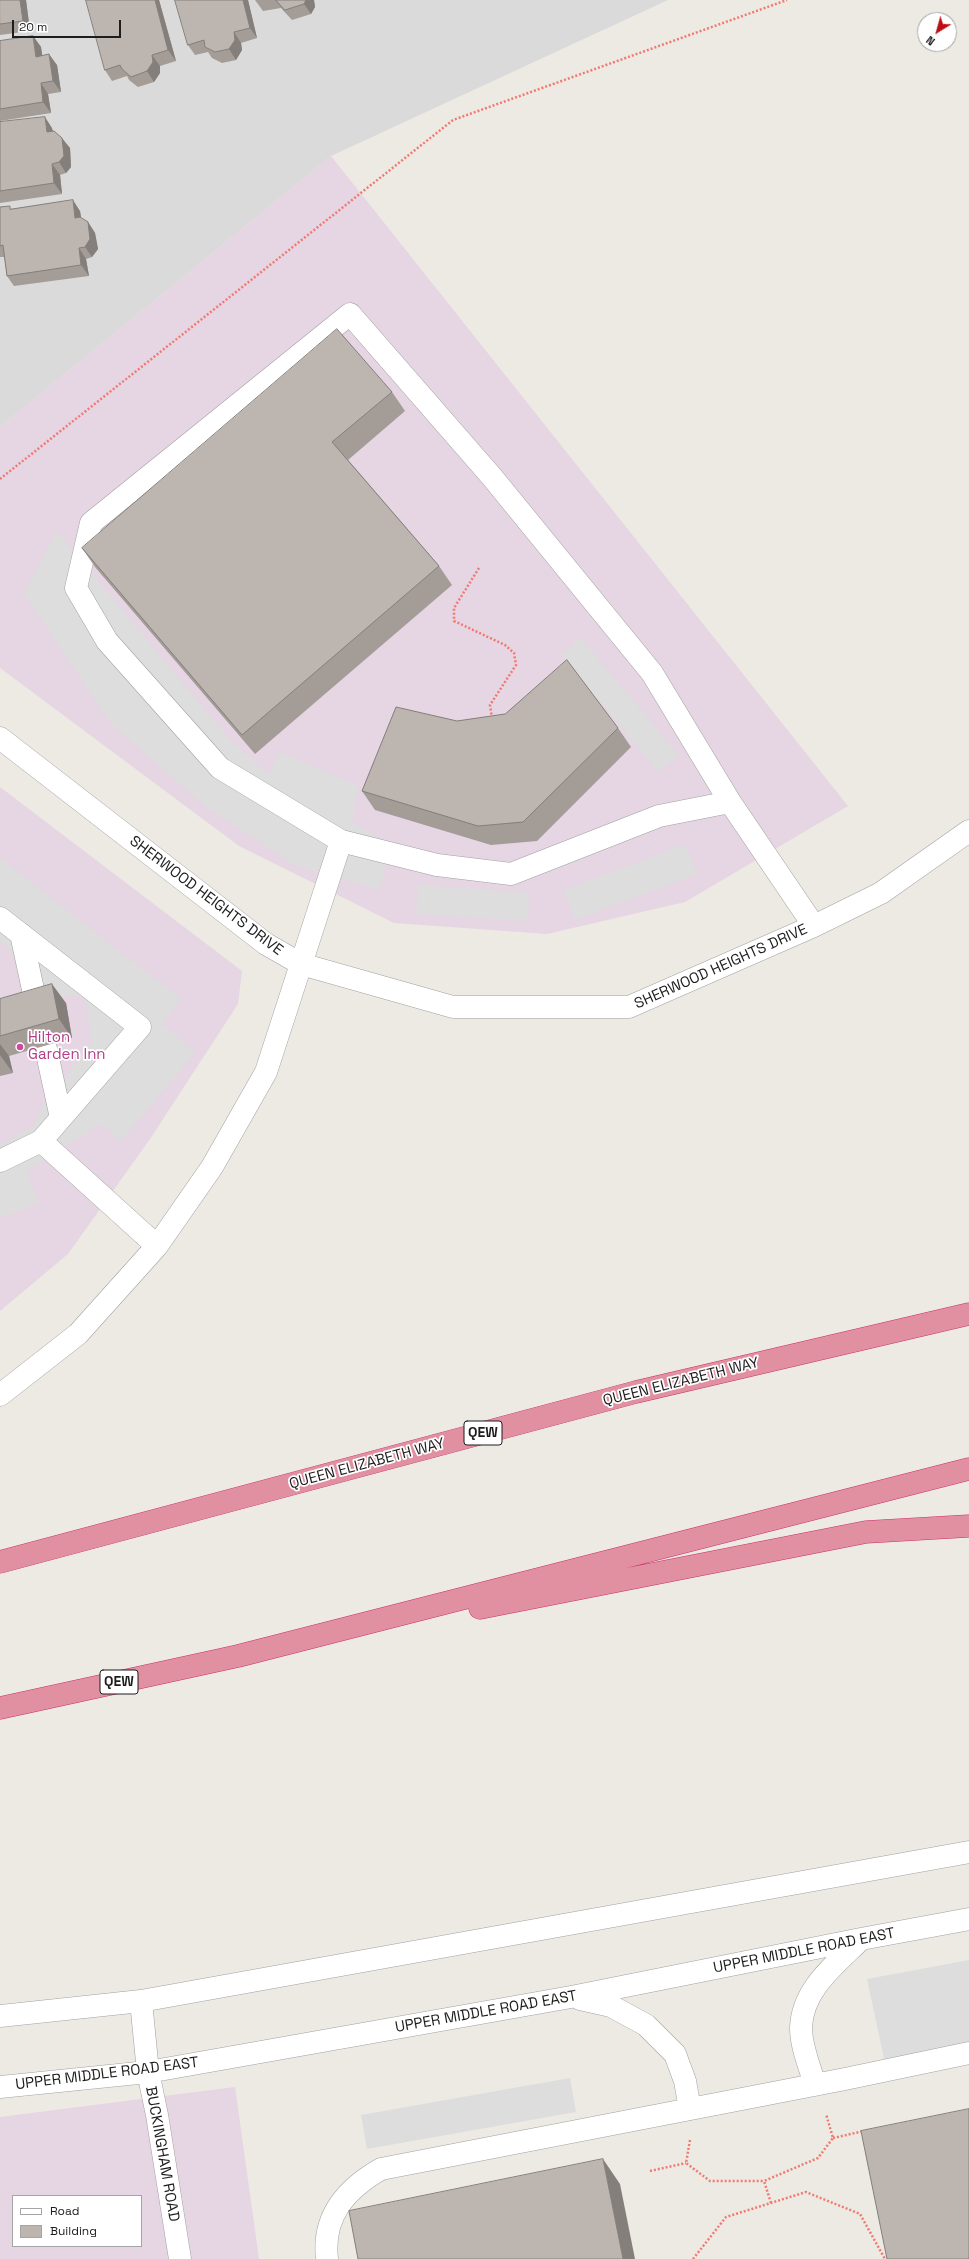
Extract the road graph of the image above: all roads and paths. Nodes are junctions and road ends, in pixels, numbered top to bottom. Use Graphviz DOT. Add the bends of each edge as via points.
graph roads {
  1 [pos="787,0"];
  2 [pos="0,479"];
  3 [pos="479,568"];
  4 [pos="492,721"];
  5 [pos="0,738"];
  6 [pos="730,802"];
  7 [pos="969,831"];
  8 [pos="341,841"];
  9 [pos="0,918"];
  10 [pos="814,926"];
  11 [pos="20,934"];
  12 [pos="301,964"];
  13 [pos="37,1008"];
  14 [pos="46,1049"];
  15 [pos="61,1118"];
  16 [pos="41,1141"];
  17 [pos="0,1161"];
  18 [pos="158,1246"];
  19 [pos="969,1314"];
  20 [pos="0,1395"];
  21 [pos="969,1469"];
  22 [pos="969,1526"];
  23 [pos="0,1562"];
  24 [pos="238,1656"];
  25 [pos="0,1708"];
  26 [pos="969,1852"];
  27 [pos="969,1919"];
  28 [pos="861,1939"];
  29 [pos="571,1998"];
  30 [pos="141,2001"];
  31 [pos="0,2016"];
  32 [pos="969,2053"];
  33 [pos="148,2072"];
  34 [pos="815,2085"];
  35 [pos="0,2087"];
  36 [pos="690,2109"];
  37 [pos="824,2109"];
  38 [pos="868,2130"];
  39 [pos="691,2135"];
  40 [pos="833,2138"];
  41 [pos="686,2163"];
  42 [pos="650,2171"];
  43 [pos="764,2181"];
  44 [pos="771,2203"];
  45 [pos="180,2259"];
  46 [pos="327,2259"];
  47 [pos="693,2259"];
  48 [pos="885,2259"];
  1 -- 2 [label="path" via="452,120"];
  3 -- 4 [label="path" via="454,608 454,621 505,645 514,652 516,665 490,705"];
  5 -- 12 [label="street, SHERWOOD HEIGHTS DRIVE" via="266,944"];
  6 -- 8 [label="street" via="659,816 511,874 437,865"];
  6 -- 8 [label="street" via="652,673 492,477 350,314 91,523 76,588 107,641 220,768"];
  6 -- 10 [label="street"];
  7 -- 10 [label="street, SHERWOOD HEIGHTS DRIVE" via="881,893"];
  8 -- 12 [label="street"];
  9 -- 11 [label="street"];
  10 -- 12 [label="street, SHERWOOD HEIGHTS DRIVE" via="629,1008 453,1007"];
  11 -- 13 [label="street"];
  11 -- 15 [label="street" via="140,1026"];
  12 -- 18 [label="street" via="266,1072 212,1167"];
  14 -- 15 [label="street"];
  15 -- 16 [label="street"];
  16 -- 17 [label="street"];
  16 -- 18 [label="street"];
  18 -- 20 [label="street" via="78,1334"];
  19 -- 23 [label="highway, QUEEN ELIZABETH WAY / QEW" via="636,1392"];
  21 -- 24 [label="highway, QEW"];
  22 -- 24 [label="highway" via="866,1532"];
  24 -- 25 [label="highway, QEW"];
  26 -- 30 [label="street"];
  27 -- 28 [label="street, UPPER MIDDLE ROAD EAST"];
  28 -- 29 [label="street, UPPER MIDDLE ROAD EAST"];
  28 -- 34 [label="street" via="813,1990 804,2008 801,2029"];
  29 -- 33 [label="street, UPPER MIDDLE ROAD EAST"];
  29 -- 36 [label="street" via="610,2006 646,2025 675,2054 685,2081"];
  30 -- 31 [label="street"];
  30 -- 33 [label="street, BUCKINGHAM ROAD"];
  32 -- 34 [label="street"];
  33 -- 35 [label="street, UPPER MIDDLE ROAD EAST"];
  33 -- 45 [label="street, BUCKINGHAM ROAD"];
  34 -- 36 [label="street"];
  36 -- 46 [label="street" via="381,2169 360,2181 343,2198 331,2220 325,2244"];
  37 -- 40 [label="path"];
  38 -- 40 [label="path"];
  39 -- 41 [label="path"];
  40 -- 43 [label="path" via="818,2158"];
  41 -- 42 [label="path"];
  41 -- 43 [label="path" via="710,2181"];
  43 -- 44 [label="path"];
  44 -- 47 [label="path" via="726,2217"];
  44 -- 48 [label="path" via="806,2192 860,2214"];
}
